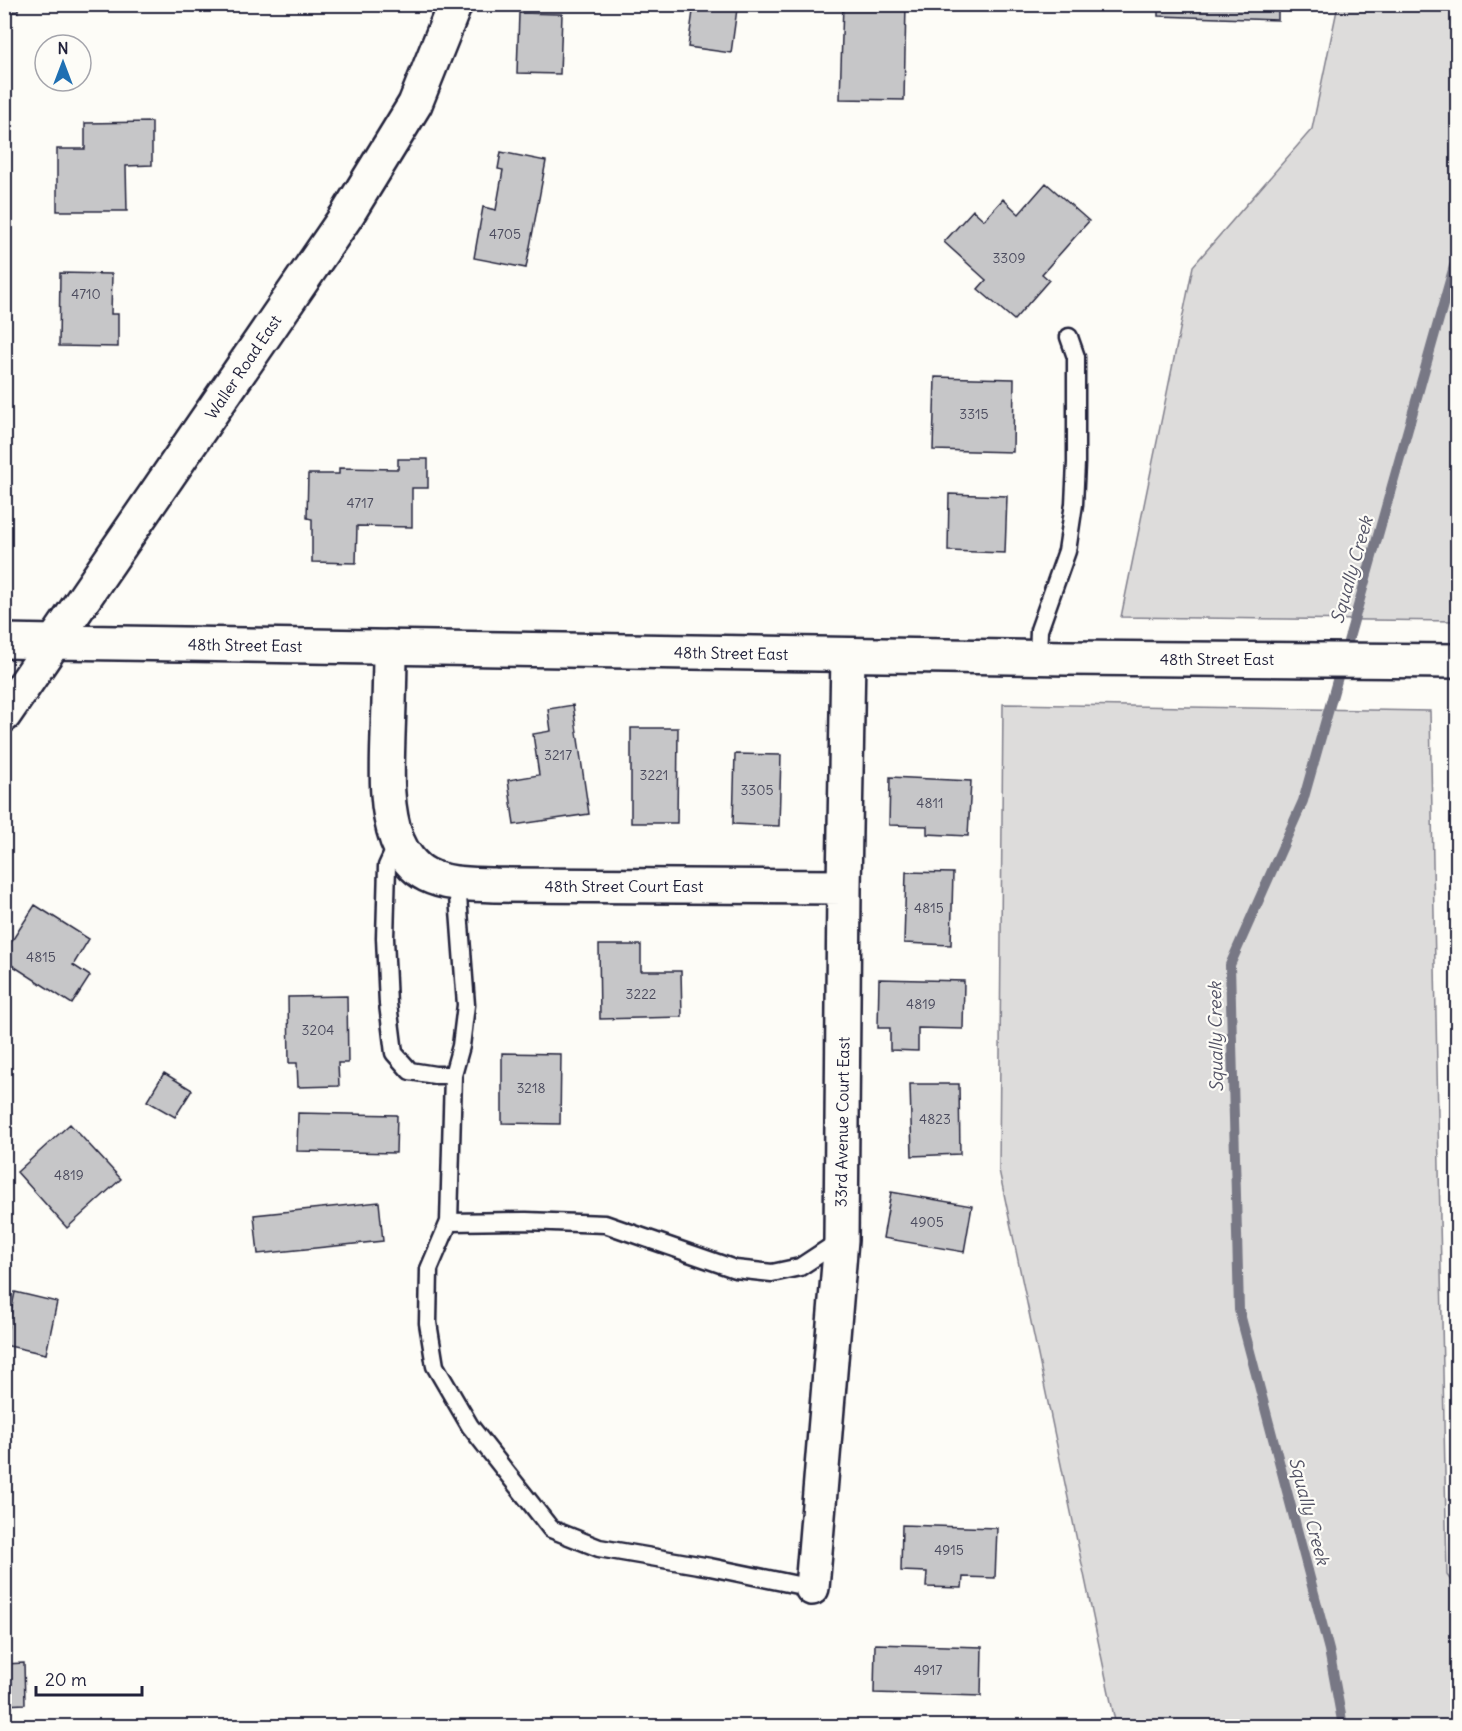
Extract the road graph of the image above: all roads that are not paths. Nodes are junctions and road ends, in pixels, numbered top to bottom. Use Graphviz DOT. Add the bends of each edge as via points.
graph roads {
  1 [pos="455,4"];
  2 [pos="1069,337"];
  3 [pos="4,641"];
  4 [pos="55,642"];
  5 [pos="390,647"];
  6 [pos="848,655"];
  7 [pos="1052,658"];
  8 [pos="1458,661"];
  9 [pos="4,715"];
  10 [pos="404,851"];
  11 [pos="457,883"];
  12 [pos="844,887"];
  13 [pos="453,1075"];
  14 [pos="449,1222"];
  15 [pos="841,1240"];
  16 [pos="812,1588"];
  1 -- 4 [label="street, Waller Road East" via="415,104 372,176"];
  2 -- 7 [label="lane" via="1076,357 1074,504 1067,551 1040,630"];
  3 -- 4 [label="street, 48th Street East"];
  4 -- 5 [label="street, 48th Street East"];
  4 -- 9 [label="street, Waller Road East"];
  5 -- 6 [label="street, 48th Street East"];
  5 -- 10 [label="street" via="388,791 391,817"];
  6 -- 7 [label="street, 48th Street East"];
  6 -- 12 [label="street, 33rd Avenue Court East"];
  7 -- 8 [label="street, 48th Street East"];
  10 -- 11 [label="street, 48th Street Court East" via="426,874"];
  10 -- 13 [label="lane" via="387,866 388,1004 394,1053 410,1071"];
  11 -- 12 [label="street, 48th Street Court East"];
  11 -- 13 [label="lane" via="466,1005"];
  12 -- 15 [label="street, 33rd Avenue Court East"];
  13 -- 14 [label="lane"];
  14 -- 15 [label="lane" via="605,1224 735,1269 772,1273 800,1267"];
  14 -- 16 [label="lane" via="429,1269 428,1323 435,1366 470,1426 551,1529 599,1548"];
  15 -- 16 [label="street, 33rd Avenue Court East"];
}
